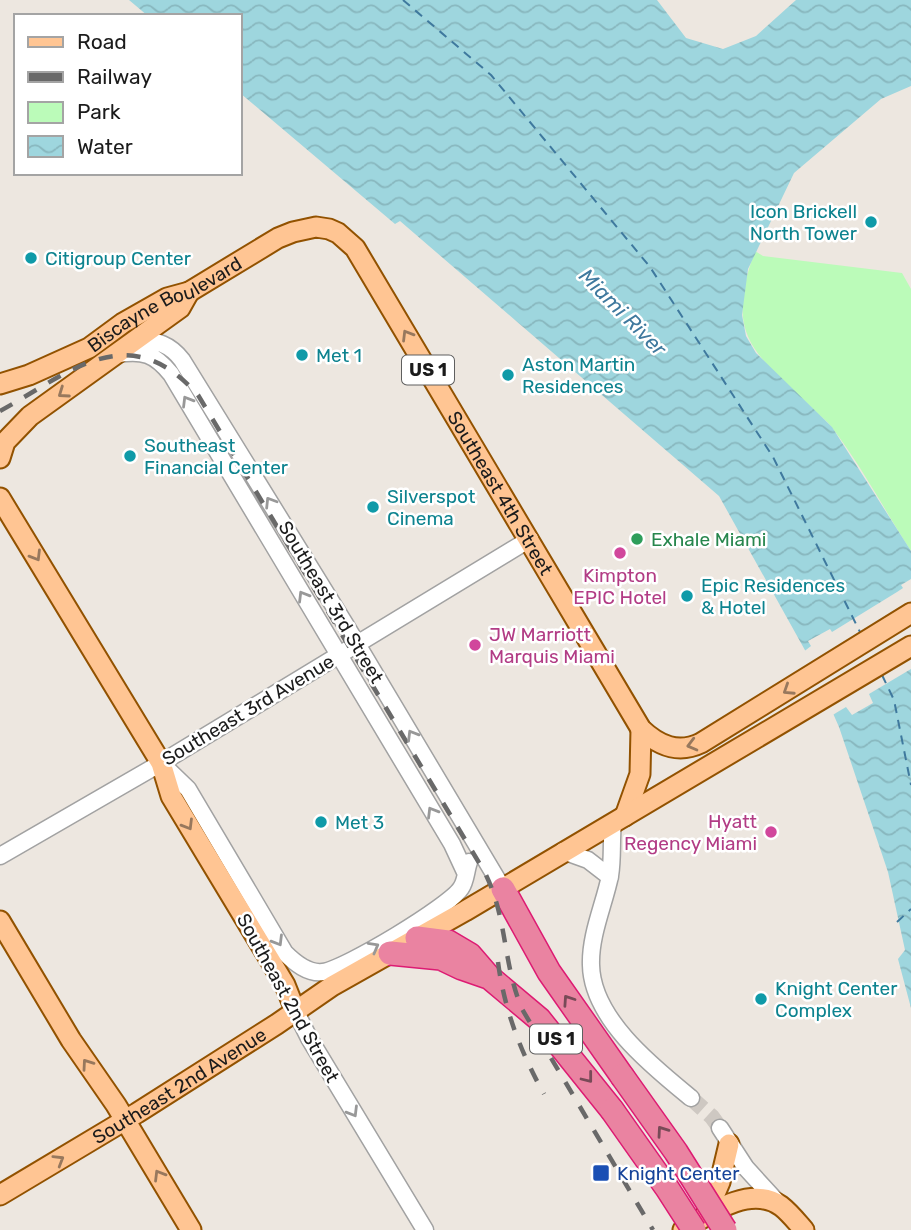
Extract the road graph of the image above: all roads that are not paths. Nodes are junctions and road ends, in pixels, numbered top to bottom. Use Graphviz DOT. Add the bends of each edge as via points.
graph roads {
  1 [pos="329,229"];
  2 [pos="188,292"];
  3 [pos="138,339"];
  4 [pos="89,348"];
  5 [pos="118,354"];
  6 [pos="0,384"];
  7 [pos="0,458"];
  8 [pos="0,498"];
  9 [pos="530,539"];
  10 [pos="911,613"];
  11 [pos="357,643"];
  12 [pos="911,646"];
  13 [pos="338,655"];
  14 [pos="641,729"];
  15 [pos="161,763"];
  16 [pos="619,819"];
  17 [pos="476,842"];
  18 [pos="563,851"];
  19 [pos="0,856"];
  20 [pos="465,872"];
  21 [pos="610,877"];
  22 [pos="503,889"];
  23 [pos="465,912"];
  24 [pos="432,914"];
  25 [pos="0,921"];
  26 [pos="417,937"];
  27 [pos="390,953"];
  28 [pos="313,971"];
  29 [pos="489,977"];
  30 [pos="295,1010"];
  31 [pos="691,1098"];
  32 [pos="126,1120"];
  33 [pos="725,1136"];
  34 [pos="0,1195"];
  35 [pos="779,1205"];
  36 [pos="700,1223"];
  37 [pos="191,1230"];
  38 [pos="425,1230"];
  39 [pos="682,1230"];
  40 [pos="725,1230"];
  41 [pos="804,1230"];
  1 -- 2 [label="main road, Biscayne Boulevard / US 1" via="304,229 278,238"];
  9 -- 1 [label="main road, Southeast 4th Street / US 1, one-way" via="355,248"];
  2 -- 3 [label="main road" via="180,308"];
  2 -- 4 [label="main road, Biscayne Boulevard / US 1" via="167,298"];
  3 -- 4 [label="main road"];
  3 -- 5 [label="main road"];
  11 -- 3 [label="street, Southeast 3rd Street, one-way" via="182,360 162,343"];
  4 -- 6 [label="main road, Biscayne Boulevard / US 1"];
  5 -- 7 [label="main road, one-way" via="30,416 5,442"];
  13 -- 5 [label="street, Southeast 3rd Street, one-way" via="171,374 148,353"];
  8 -- 15 [label="main road, Southeast 2nd Street, one-way"];
  9 -- 11 [label="street, Southeast 3rd Avenue"];
  9 -- 14 [label="main road, Southeast 4th Street / US 1"];
  10 -- 14 [label="main road, one-way" via="708,740 687,748 666,746"];
  11 -- 13 [label="street, Southeast 3rd Avenue"];
  17 -- 11 [label="street, Southeast 3rd Street, one-way"];
  12 -- 16 [label="main road, Southeast 2nd Avenue"];
  13 -- 15 [label="street, Southeast 3rd Avenue"];
  20 -- 13 [label="street, Southeast 3rd Street, one-way"];
  14 -- 16 [label="main road" via="640,774"];
  15 -- 19 [label="street, Southeast 3rd Avenue"];
  15 -- 28 [label="street, Southeast 2nd Street, one-way" via="188,789 285,953"];
  15 -- 30 [label="main road, Southeast 2nd Street, one-way" via="171,796 285,985"];
  16 -- 18 [label="main road, Southeast 2nd Avenue"];
  16 -- 21 [label="street"];
  17 -- 20 [label="street, Southeast 2nd Avenue"];
  17 -- 22 [label="street, Southeast 3rd Street"];
  18 -- 21 [label="street" via="588,860"];
  18 -- 22 [label="main road, Southeast 2nd Avenue"];
  20 -- 24 [label="street, Southeast 2nd Avenue" via="461,888"];
  21 -- 31 [label="street" via="591,954 597,993 638,1053"];
  22 -- 23 [label="main road, Southeast 2nd Avenue"];
  40 -- 22 [label="highway, US 1, one-way, bridge" via="676,1152 555,981"];
  23 -- 24 [label="street, Southeast 2nd Avenue"];
  23 -- 26 [label="main road, Southeast 2nd Avenue"];
  28 -- 24 [label="street, Southeast 2nd Avenue, one-way" via="332,969"];
  32 -- 25 [label="main road, one-way" via="71,1040"];
  26 -- 27 [label="main road, Southeast 2nd Avenue"];
  26 -- 29 [label="highway, US 1" via="448,942 470,955"];
  27 -- 29 [label="highway, US 1" via="440,958"];
  27 -- 30 [label="main road, Southeast 2nd Avenue"];
  29 -- 36 [label="highway, US 1, one-way, bridge" via="539,1019"];
  30 -- 32 [label="main road, Southeast 2nd Avenue"];
  30 -- 38 [label="street, Southeast 2nd Street, one-way"];
  34 -- 32 [label="main road, Southeast 2nd Avenue, one-way"];
  37 -- 32 [label="main road, one-way"];
  33 -- 35 [label="street"];
  33 -- 36 [label="main road" via="720,1182"];
  35 -- 36 [label="main road" via="741,1200"];
  35 -- 41 [label="main road"];
  36 -- 39 [label="main road"];
}
